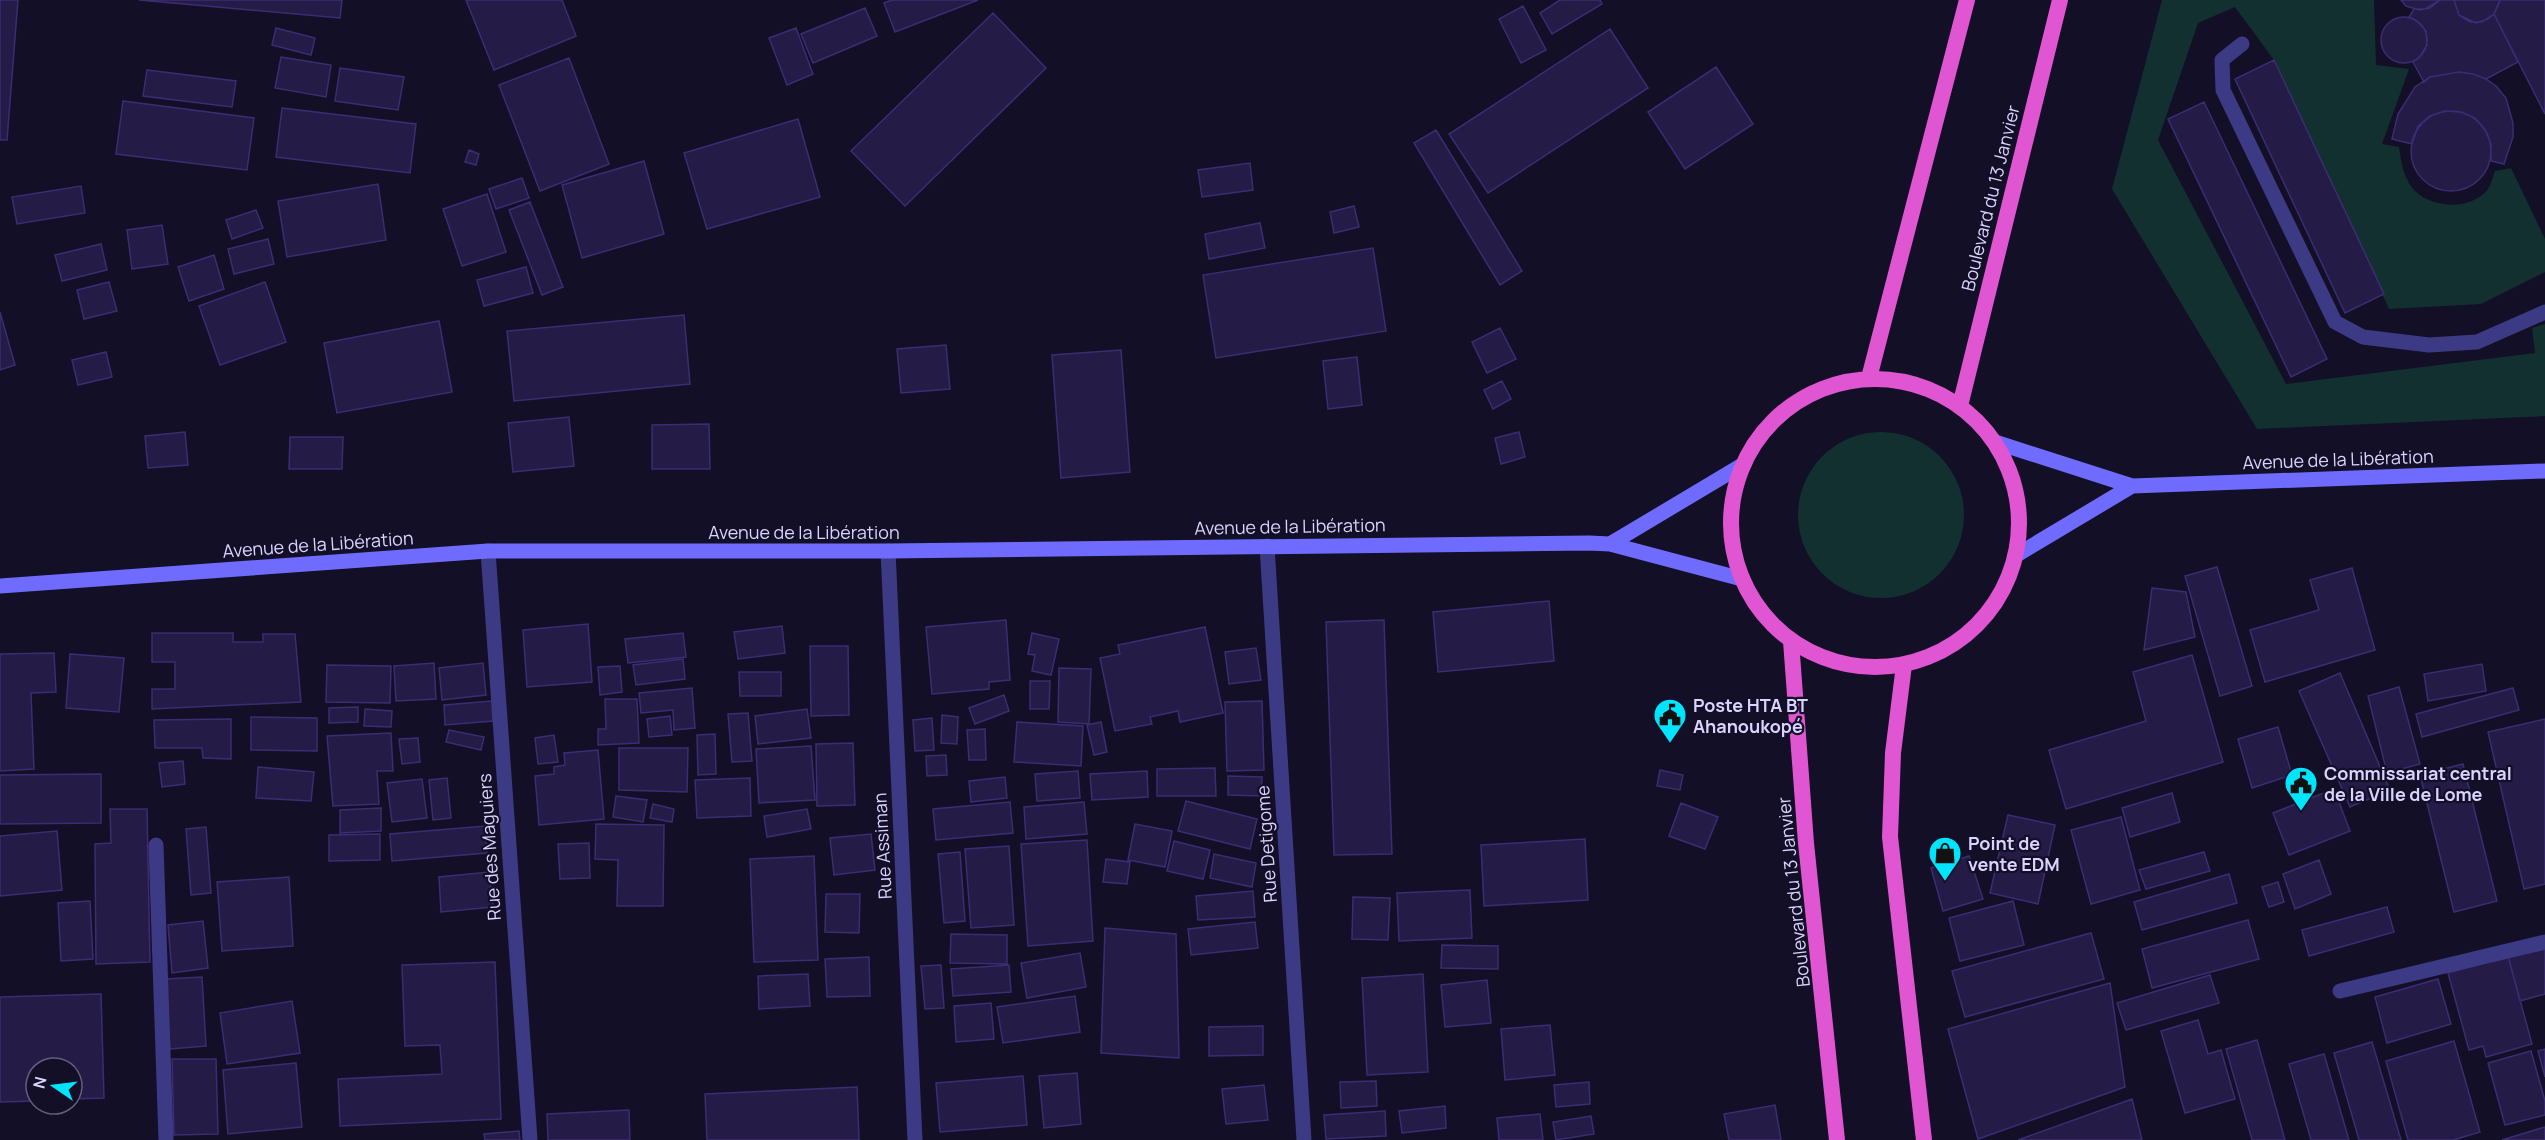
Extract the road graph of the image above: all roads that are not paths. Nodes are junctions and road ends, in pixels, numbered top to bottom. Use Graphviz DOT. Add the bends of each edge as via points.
graph roads {
  1 [pos="1967,0"];
  2 [pos="2060,0"];
  3 [pos="2242,44"];
  4 [pos="2545,312"];
  5 [pos="1869,378"];
  6 [pos="1960,406"];
  7 [pos="1995,442"];
  8 [pos="1744,464"];
  9 [pos="2544,474"];
  10 [pos="2132,486"];
  11 [pos="1610,544"];
  12 [pos="1267,546"];
  13 [pos="488,551"];
  14 [pos="888,551"];
  15 [pos="2015,556"];
  16 [pos="1742,579"];
  17 [pos="0,586"];
  18 [pos="1791,641"];
  19 [pos="1904,665"];
  20 [pos="156,845"];
  21 [pos="2545,942"];
  22 [pos="2340,992"];
  23 [pos="166,1140"];
  24 [pos="530,1140"];
  25 [pos="915,1140"];
  26 [pos="1304,1140"];
  27 [pos="1838,1140"];
  28 [pos="1924,1140"];
  1 -- 5 [label="highway"];
  2 -- 6 [label="highway, Boulevard du 13 Janvier"];
  3 -- 4 [label="street" via="2222,60 2223,90 2335,322 2363,337 2429,345 2477,342"];
  5 -- 6 [label="highway" via="1917,384"];
  5 -- 8 [label="highway" via="1830,385 1794,403 1764,430"];
  6 -- 7 [label="highway"];
  7 -- 10 [label="main road"];
  7 -- 15 [label="highway" via="2012,477 2019,517"];
  8 -- 11 [label="main road"];
  8 -- 16 [label="highway" via="1733,502 1732,541"];
  9 -- 10 [label="main road, Avenue de la Libération"];
  10 -- 15 [label="main road"];
  11 -- 12 [label="main road, Avenue de la Libération"];
  11 -- 16 [label="main road, Avenue de la Libération"];
  12 -- 14 [label="main road, Avenue de la Libération"];
  12 -- 26 [label="street, Rue Detigome"];
  13 -- 14 [label="main road, Avenue de la Libération"];
  13 -- 17 [label="main road, Avenue de la Libération"];
  13 -- 24 [label="street, Rue des Maguiers"];
  14 -- 25 [label="street, Rue Assiman"];
  15 -- 19 [label="highway" via="2001,593 1983,618 1960,640"];
  16 -- 18 [label="highway" via="1761,613"];
  18 -- 19 [label="highway" via="1825,659 1864,668"];
  18 -- 27 [label="highway, Boulevard du 13 Janvier" via="1806,843"];
  19 -- 28 [label="highway" via="1893,753 1890,837"];
  20 -- 23 [label="street"];
  21 -- 22 [label="street"];
}
